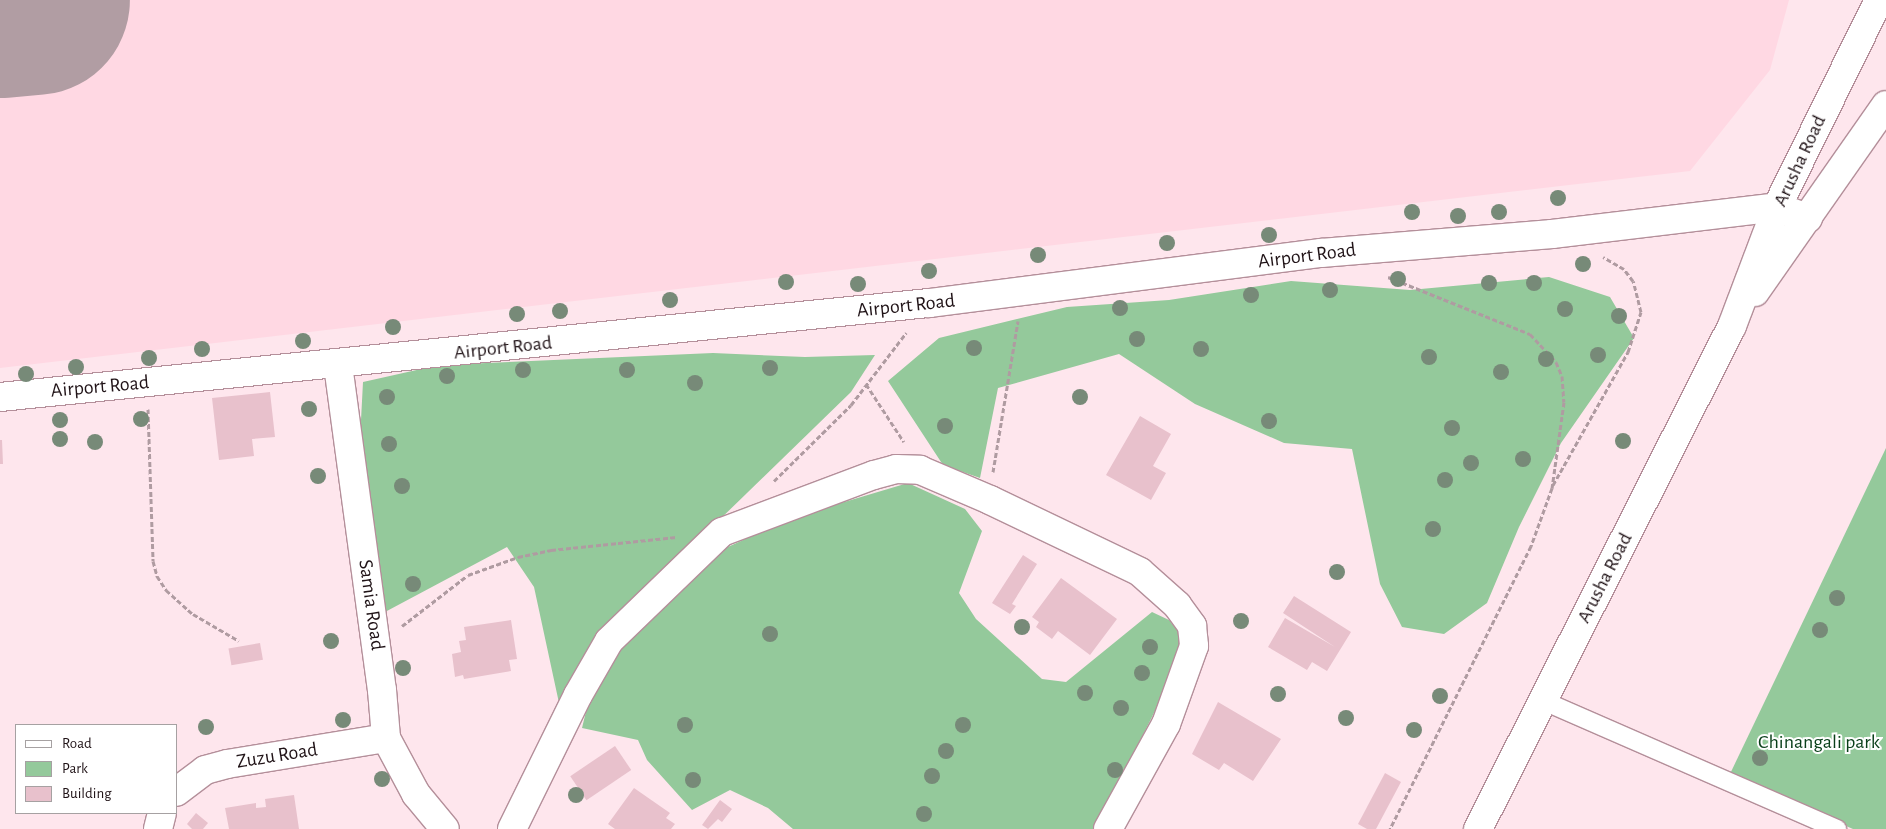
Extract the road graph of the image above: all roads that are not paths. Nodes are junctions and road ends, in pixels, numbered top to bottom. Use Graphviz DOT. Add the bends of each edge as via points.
graph roads {
  1 [pos="1879,0"];
  2 [pos="1886,105"];
  3 [pos="1778,207"];
  4 [pos="1808,218"];
  5 [pos="1732,326"];
  6 [pos="338,365"];
  7 [pos="0,397"];
  8 [pos="1544,701"];
  9 [pos="386,738"];
  10 [pos="178,790"];
  11 [pos="162,814"];
  12 [pos="158,829"];
  13 [pos="446,829"];
  14 [pos="512,829"];
  15 [pos="1108,829"];
  16 [pos="1478,829"];
  17 [pos="1837,829"];
  1 -- 3 [label="main road, Arusha Road"];
  2 -- 4 [label="main road, Arusha Road"];
  3 -- 4 [label="main road, Airport Road"];
  3 -- 5 [label="main road, Arusha Road"];
  3 -- 6 [label="main road, Airport Road" via="1552,234 1321,253 1022,293"];
  4 -- 5 [label="main road, Arusha Road"];
  5 -- 8 [label="main road, Arusha Road"];
  6 -- 7 [label="main road, Airport Road"];
  6 -- 9 [label="main road, Samia Road"];
  8 -- 16 [label="main road, Arusha Road"];
  8 -- 17 [label="lane"];
  9 -- 10 [label="main road, Zuzu Road" via="227,764 205,770"];
  9 -- 13 [label="main road, Samia Road" via="416,794"];
  11 -- 12 [label="main road"];
  14 -- 15 [label="main road" via="570,710 609,641 722,532 874,474 896,469 920,470 1140,572 1177,604 1192,626 1194,646 1166,724"];
}
